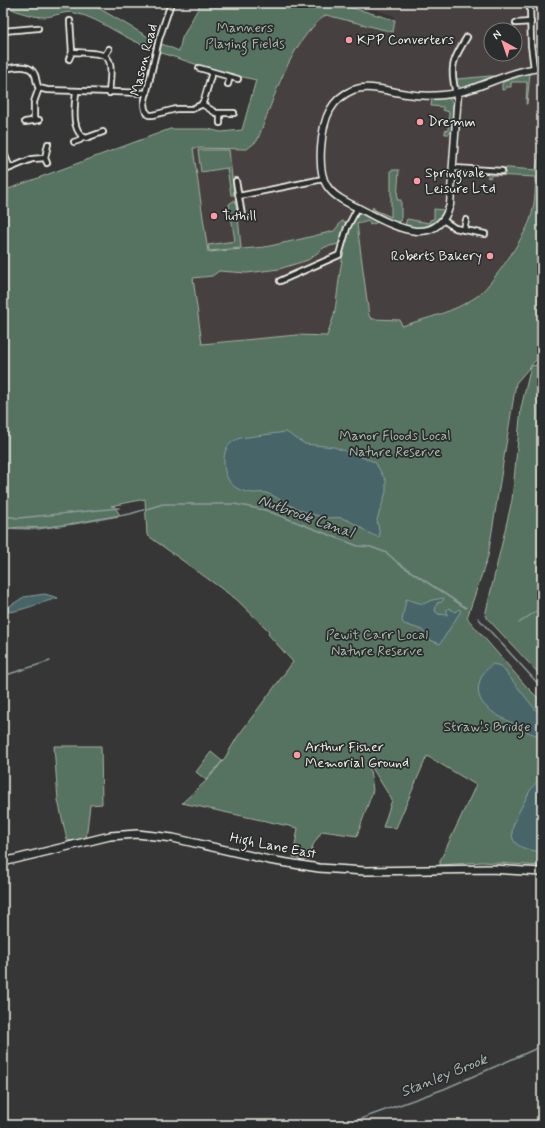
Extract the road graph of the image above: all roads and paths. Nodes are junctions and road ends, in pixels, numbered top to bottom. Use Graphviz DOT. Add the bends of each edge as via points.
graph roads {
  1 [pos="171,3"];
  2 [pos="530,5"];
  3 [pos="70,22"];
  4 [pos="531,22"];
  5 [pos="523,23"];
  6 [pos="38,28"];
  7 [pos="3,31"];
  8 [pos="64,33"];
  9 [pos="70,33"];
  10 [pos="467,37"];
  11 [pos="110,49"];
  12 [pos="72,52"];
  13 [pos="105,55"];
  14 [pos="69,59"];
  15 [pos="199,68"];
  16 [pos="534,68"];
  17 [pos="542,68"];
  18 [pos="3,69"];
  19 [pos="212,72"];
  20 [pos="230,77"];
  21 [pos="238,79"];
  22 [pos="228,84"];
  23 [pos="39,88"];
  24 [pos="76,92"];
  25 [pos="109,93"];
  26 [pos="147,93"];
  27 [pos="457,93"];
  28 [pos="202,104"];
  29 [pos="234,113"];
  30 [pos="220,114"];
  31 [pos="25,122"];
  32 [pos="220,123"];
  33 [pos="103,132"];
  34 [pos="82,136"];
  35 [pos="74,142"];
  36 [pos="48,144"];
  37 [pos="3,151"];
  38 [pos="45,158"];
  39 [pos="47,163"];
  40 [pos="10,168"];
  41 [pos="453,168"];
  42 [pos="3,171"];
  43 [pos="502,171"];
  44 [pos="324,179"];
  45 [pos="236,181"];
  46 [pos="239,196"];
  47 [pos="358,207"];
  48 [pos="242,214"];
  49 [pos="443,220"];
  50 [pos="466,220"];
  51 [pos="464,230"];
  52 [pos="485,234"];
  53 [pos="324,256"];
  54 [pos="325,261"];
  55 [pos="280,280"];
  56 [pos="3,862"];
  57 [pos="542,872"];
  1 -- 26 [label="street, Mason Road" via="159,39"];
  2 -- 4 [label="street"];
  3 -- 9 [label="street"];
  4 -- 5 [label="street"];
  4 -- 16 [label="street"];
  6 -- 7 [label="street"];
  8 -- 9 [label="street"];
  9 -- 12 [label="street"];
  10 -- 27 [label="street" via="452,64 452,77"];
  11 -- 13 [label="street"];
  12 -- 13 [label="street"];
  12 -- 14 [label="street"];
  13 -- 25 [label="street" via="112,66"];
  15 -- 19 [label="street"];
  16 -- 17 [label="street"];
  16 -- 27 [label="street"];
  18 -- 23 [label="street" via="30,69"];
  19 -- 20 [label="street"];
  19 -- 28 [label="street"];
  20 -- 21 [label="street"];
  20 -- 22 [label="street"];
  23 -- 24 [label="street"];
  23 -- 31 [label="street" via="34,102 37,120"];
  24 -- 25 [label="street"];
  24 -- 34 [label="street" via="75,118"];
  25 -- 26 [label="street"];
  26 -- 28 [label="street, Mason Road" via="144,109 151,115 176,109 192,109"];
  27 -- 41 [label="street"];
  27 -- 44 [label="street" via="416,95 371,88 347,93 335,103 326,120 321,161"];
  28 -- 30 [label="street"];
  29 -- 30 [label="street"];
  30 -- 32 [label="street"];
  33 -- 34 [label="street" via="88,138"];
  34 -- 35 [label="street"];
  36 -- 38 [label="street"];
  37 -- 40 [label="street"];
  38 -- 39 [label="street"];
  38 -- 40 [label="street" via="32,159"];
  40 -- 42 [label="street"];
  41 -- 43 [label="street"];
  41 -- 49 [label="street" via="450,205"];
  44 -- 46 [label="street"];
  44 -- 47 [label="street" via="333,193"];
  45 -- 46 [label="street"];
  46 -- 48 [label="street"];
  47 -- 49 [label="street" via="407,231 426,230"];
  47 -- 54 [label="street" via="347,228 339,255"];
  49 -- 51 [label="street" via="455,228"];
  50 -- 51 [label="street"];
  51 -- 52 [label="street"];
  53 -- 54 [label="street"];
  54 -- 55 [label="street"];
  56 -- 57 [label="main road, High Lane East" via="110,836 137,834 183,840 268,860 333,869 492,869"];
}
